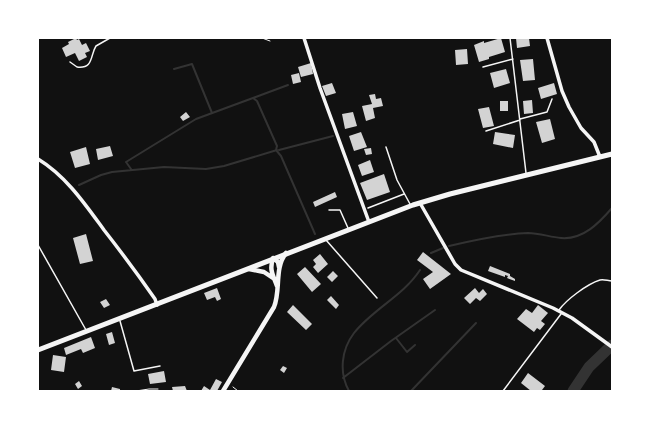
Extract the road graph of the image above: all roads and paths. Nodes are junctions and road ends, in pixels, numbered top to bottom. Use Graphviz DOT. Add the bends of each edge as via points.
graph roads {
  1 [pos="110,38"];
  2 [pos="262,38"];
  3 [pos="304,38"];
  4 [pos="510,38"];
  5 [pos="546,38"];
  6 [pos="270,41"];
  7 [pos="513,59"];
  8 [pos="70,62"];
  9 [pos="483,67"];
  10 [pos="552,99"];
  11 [pos="520,120"];
  12 [pos="486,130"];
  13 [pos="386,147"];
  14 [pos="612,154"];
  15 [pos="600,157"];
  16 [pos="38,159"];
  17 [pos="526,174"];
  18 [pos="404,194"];
  19 [pos="420,202"];
  20 [pos="411,206"];
  21 [pos="368,208"];
  22 [pos="329,210"];
  23 [pos="369,222"];
  24 [pos="348,230"];
  25 [pos="325,239"];
  26 [pos="38,245"];
  27 [pos="286,253"];
  28 [pos="273,258"];
  29 [pos="247,269"];
  30 [pos="280,274"];
  31 [pos="274,279"];
  32 [pos="612,281"];
  33 [pos="278,286"];
  34 [pos="377,298"];
  35 [pos="157,305"];
  36 [pos="561,311"];
  37 [pos="119,319"];
  38 [pos="86,331"];
  39 [pos="612,347"];
  40 [pos="38,350"];
  41 [pos="160,366"];
  42 [pos="228,383"];
  43 [pos="158,389"];
  44 [pos="136,391"];
  45 [pos="223,391"];
  46 [pos="238,391"];
  47 [pos="503,391"];
  1 -- 8 [label="lane" via="96,46 91,62 86,66 77,67"];
  2 -- 6 [label="path"];
  3 -- 23 [label="street"];
  4 -- 7 [label="lane"];
  5 -- 15 [label="street" via="569,107 581,128 594,142"];
  7 -- 9 [label="lane"];
  7 -- 11 [label="lane"];
  10 -- 11 [label="lane" via="547,112"];
  11 -- 12 [label="lane"];
  11 -- 17 [label="lane"];
  13 -- 18 [label="lane"];
  14 -- 15 [label="main road"];
  15 -- 17 [label="main road"];
  16 -- 35 [label="street" via="56,172 78,194"];
  17 -- 19 [label="main road"];
  18 -- 20 [label="lane"];
  18 -- 21 [label="lane"];
  19 -- 20 [label="main road"];
  19 -- 36 [label="street" via="460,270"];
  20 -- 23 [label="main road"];
  22 -- 24 [label="lane" via="340,210"];
  23 -- 24 [label="main road"];
  24 -- 25 [label="main road"];
  25 -- 27 [label="main road"];
  25 -- 34 [label="lane"];
  26 -- 38 [label="lane"];
  27 -- 28 [label="main road"];
  27 -- 30 [label="main road"];
  28 -- 29 [label="main road"];
  28 -- 30 [label="main road" via="278,263"];
  28 -- 31 [label="main road" via="271,270"];
  29 -- 31 [label="main road" via="264,272"];
  29 -- 35 [label="main road"];
  30 -- 33 [label="main road"];
  31 -- 33 [label="main road"];
  32 -- 36 [label="lane" via="602,280 592,284 565,303"];
  33 -- 42 [label="main road" via="274,307"];
  35 -- 37 [label="main road"];
  36 -- 39 [label="street"];
  36 -- 47 [label="lane"];
  37 -- 38 [label="main road"];
  37 -- 41 [label="lane" via="134,371"];
  38 -- 40 [label="main road"];
  42 -- 45 [label="main road"];
  42 -- 46 [label="path"];
  43 -- 44 [label="path"];
}
